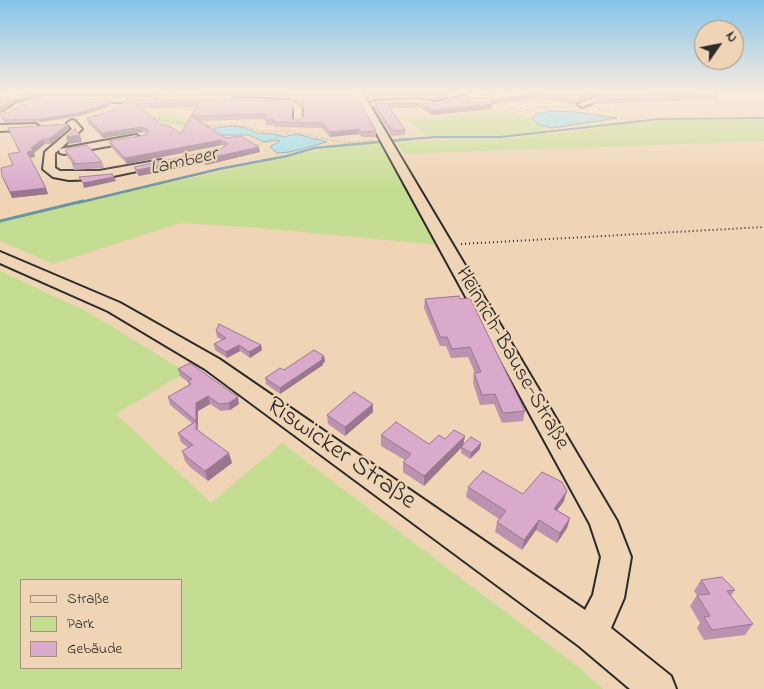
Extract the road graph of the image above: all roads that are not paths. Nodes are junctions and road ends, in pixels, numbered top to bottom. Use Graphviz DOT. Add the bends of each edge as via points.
graph roads {
  1 [pos="377,124"];
  2 [pos="49,126"];
  3 [pos="77,126"];
  4 [pos="0,128"];
  5 [pos="143,137"];
  6 [pos="50,152"];
  7 [pos="175,160"];
  8 [pos="0,257"];
  9 [pos="591,634"];
  10 [pos="658,689"];
  1 -- 9 [label="street, Heinrich-Bause-Straße" via="603,521 616,557 608,598"];
  2 -- 4 [label="street"];
  3 -- 6 [label="street"];
  5 -- 6 [label="street"];
  6 -- 7 [label="street" via="49,169 69,176 99,175"];
  8 -- 9 [label="street, Riswicker Straße" via="114,307 212,364"];
  9 -- 10 [label="street, Riswicker Straße"];
}
